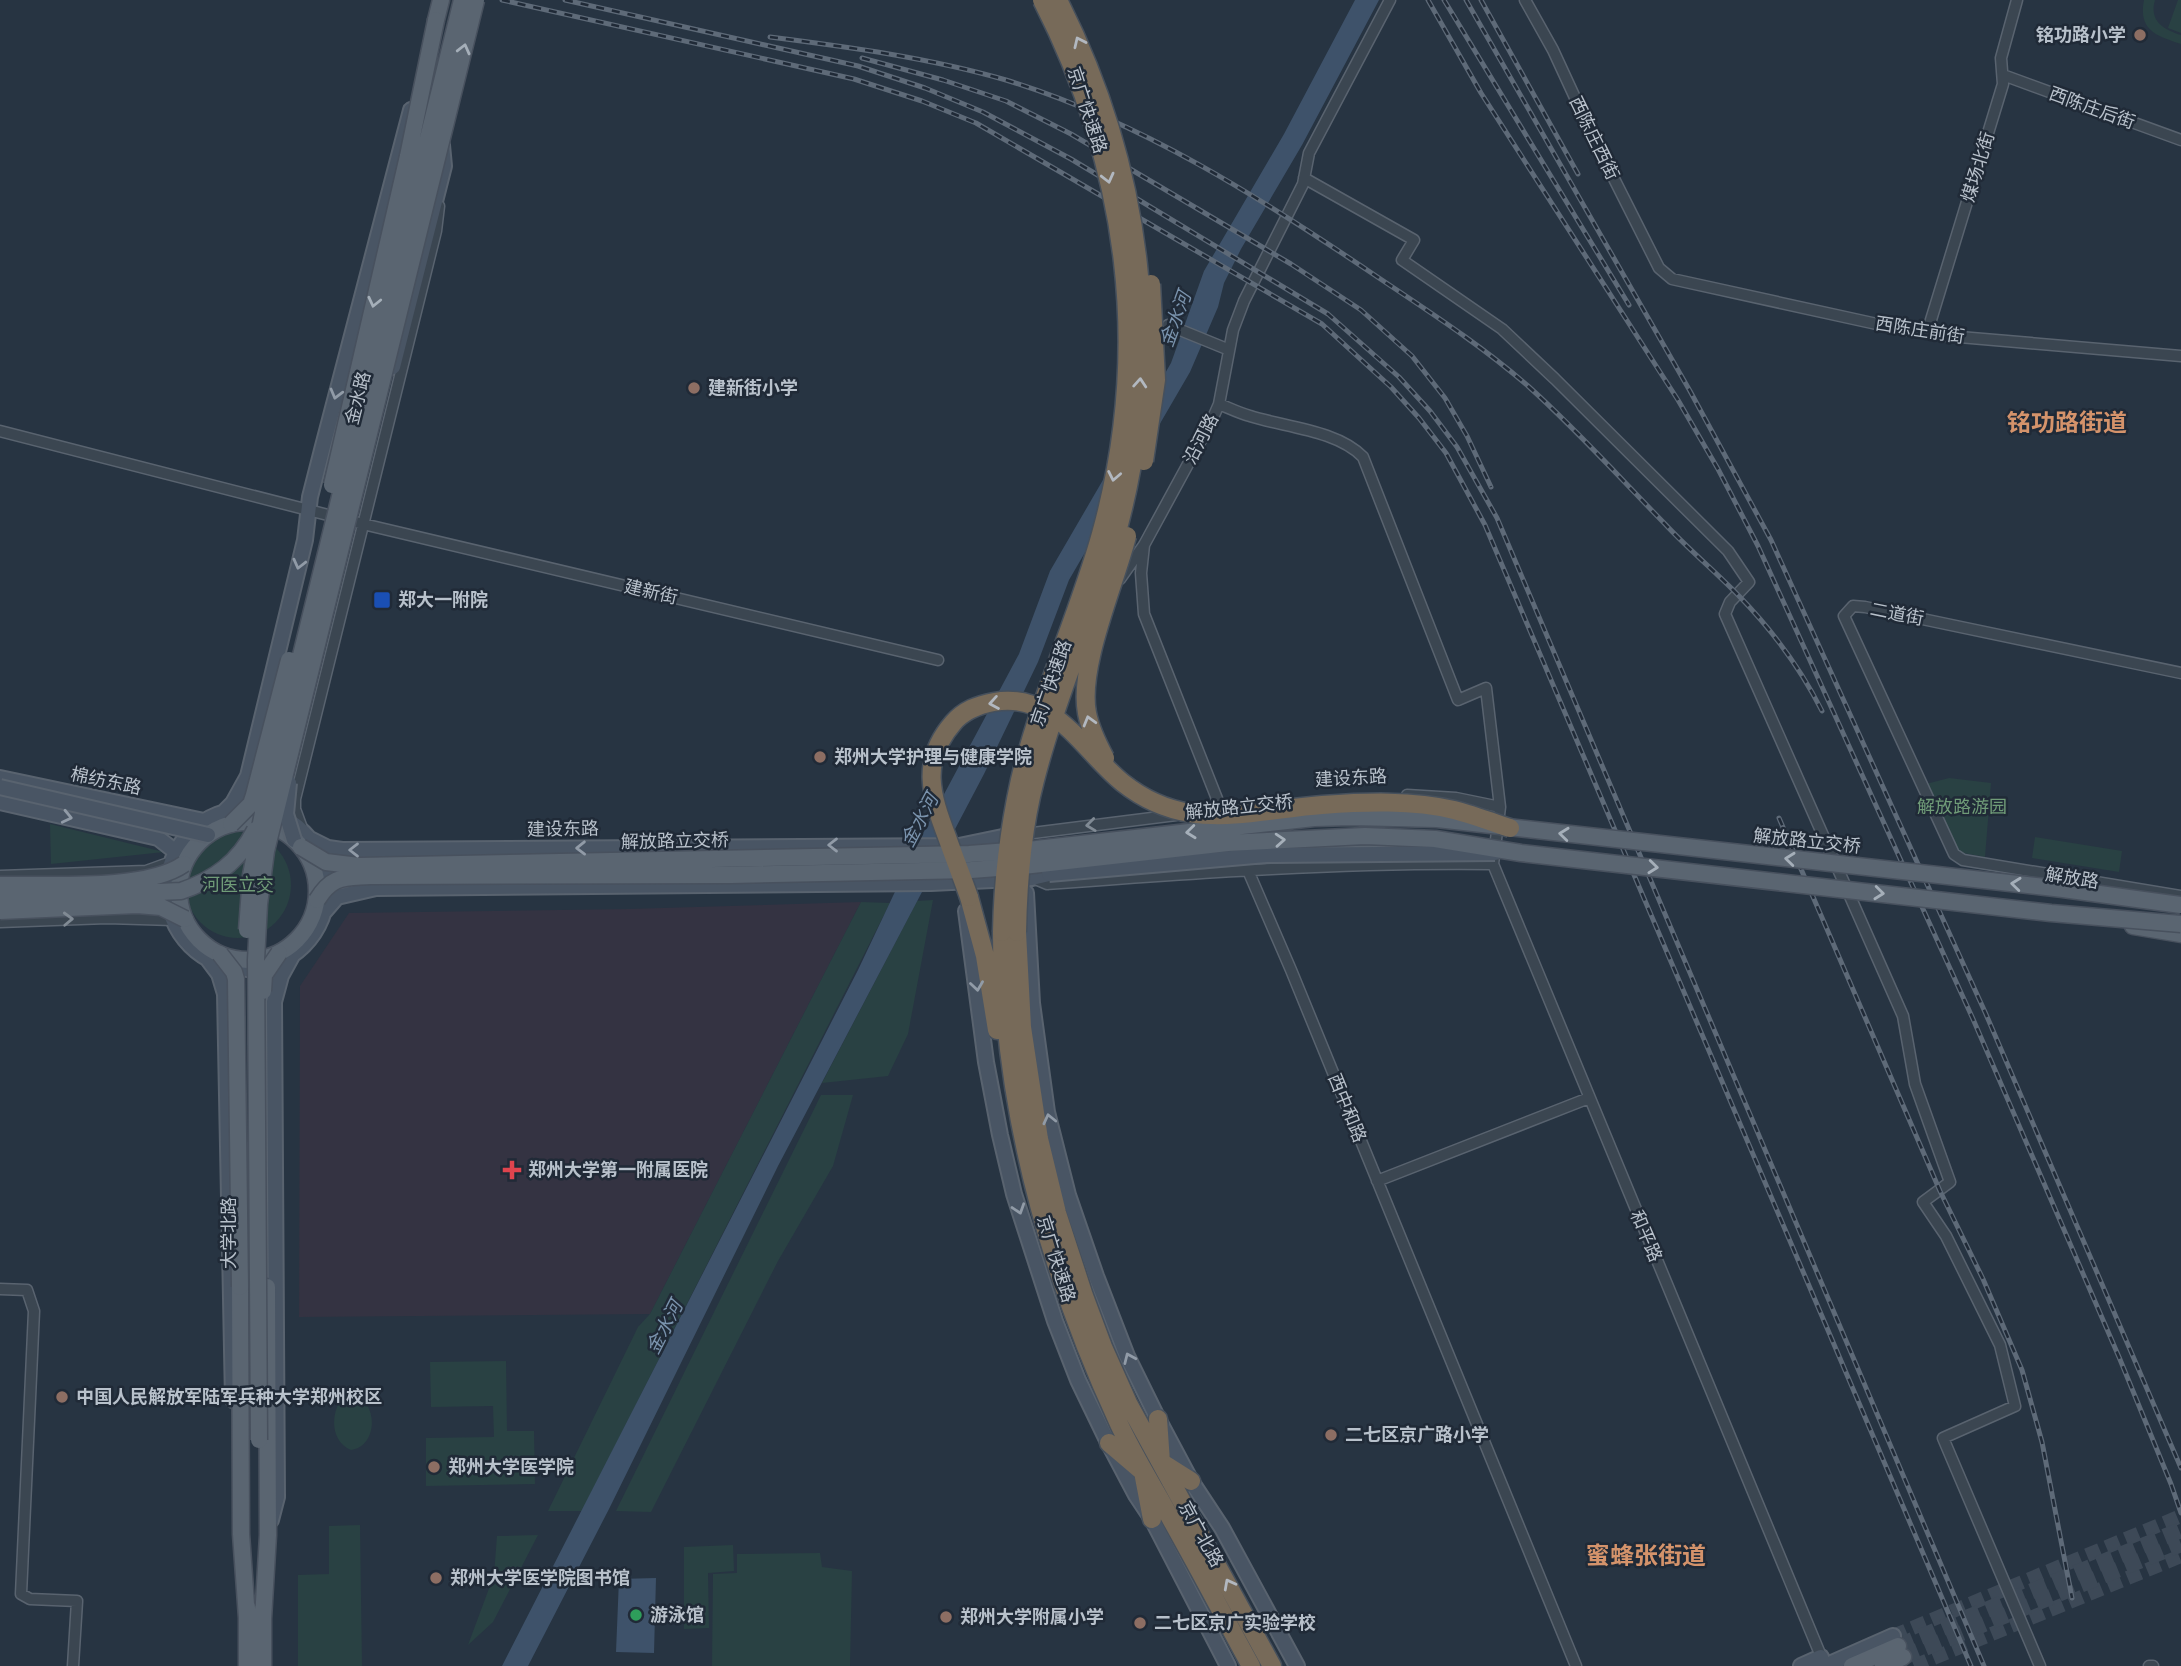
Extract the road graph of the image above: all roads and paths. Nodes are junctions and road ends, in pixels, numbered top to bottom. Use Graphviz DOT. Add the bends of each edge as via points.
graph roads {
  1 [pos="441,0"];
  2 [pos="462,0"];
  3 [pos="476,0"];
  4 [pos="1042,0"];
  5 [pos="1058,0"];
  6 [pos="1390,0"];
  7 [pos="1525,0"];
  8 [pos="2017,0"];
  9 [pos="436,20"];
  10 [pos="2003,75"];
  11 [pos="441,139"];
  12 [pos="2181,140"];
  13 [pos="444,166"];
  14 [pos="1304,178"];
  15 [pos="1133,228"];
  16 [pos="1665,274"];
  17 [pos="1168,325"];
  18 [pos="1927,333"];
  19 [pos="1227,349"];
  20 [pos="2181,356"];
  21 [pos="1219,404"];
  22 [pos="0,431"];
  23 [pos="310,504"];
  24 [pos="363,524"];
  25 [pos="1144,545"];
  26 [pos="938,660"];
  27 [pos="2181,673"];
  28 [pos="0,778"];
  29 [pos="1121,781"];
  30 [pos="0,788"];
  31 [pos="0,802"];
  32 [pos="271,803"];
  33 [pos="1500,807"];
  34 [pos="1221,809"];
  35 [pos="227,818"];
  36 [pos="206,828"];
  37 [pos="1510,828"];
  38 [pos="1032,832"];
  39 [pos="1015,834"];
  40 [pos="302,839"];
  41 [pos="956,846"];
  42 [pos="1521,853"];
  43 [pos="177,859"];
  44 [pos="1963,860"];
  45 [pos="1493,864"];
  46 [pos="1248,870"];
  47 [pos="0,876"];
  48 [pos="1029,878"];
  49 [pos="961,881"];
  50 [pos="0,885"];
  51 [pos="2181,896"];
  52 [pos="0,899"];
  53 [pos="2181,905"];
  54 [pos="321,906"];
  55 [pos="0,911"];
  56 [pos="2052,913"];
  57 [pos="179,919"];
  58 [pos="0,922"];
  59 [pos="2181,924"];
  60 [pos="2181,934"];
  61 [pos="285,954"];
  62 [pos="213,956"];
  63 [pos="246,960"];
  64 [pos="1589,1098"];
  65 [pos="1377,1181"];
  66 [pos="1051,1245"];
  67 [pos="0,1289"];
  68 [pos="1120,1406"];
  69 [pos="1158,1419"];
  70 [pos="255,1440"];
  71 [pos="1109,1443"];
  72 [pos="1161,1462"];
  73 [pos="1191,1481"];
  74 [pos="1152,1519"];
  75 [pos="241,1534"];
  76 [pos="268,1535"];
  77 [pos="255,1618"];
  78 [pos="1898,1646"];
  79 [pos="1823,1662"];
  80 [pos="73,1666"];
  81 [pos="247,1666"];
  82 [pos="263,1666"];
  83 [pos="1228,1666"];
  84 [pos="1251,1666"];
  85 [pos="1272,1666"];
  86 [pos="1297,1666"];
  87 [pos="1576,1666"];
  88 [pos="1801,1666"];
  89 [pos="1852,1666"];
  90 [pos="1884,1666"];
  91 [pos="2040,1666"];
  1 -- 9 [label="main road"];
  2 -- 32 [label="main road, 金水路, bridge"];
  11 -- 3 [label="main road, 金水路, one-way, bridge"];
  4 -- 66 [label="highway, 京广快速路, one-way, bridge" via="1072,60 1110,185 1125,260 1128,331 1123,421 1108,506 1027,756 1006,868 1002,962 1009,1041 1025,1142"];
  15 -- 5 [label="highway, 京广快速路, one-way, bridge" via="1102,102"];
  6 -- 14 [label="street, 沿河路" via="1309,153"];
  7 -- 16 [label="street, 西陈庄西街"];
  8 -- 10 [label="street, 煤场北街" via="2001,58"];
  9 -- 23 [label="street, one-way, bridge"];
  9 -- 35 [label="main road, one-way, bridge" via="340,450 254,795 251,804"];
  10 -- 12 [label="street, 西陈庄后街"];
  10 -- 18 [label="street, 煤场北街"];
  11 -- 13 [label="street"];
  11 -- 32 [label="main road, 金水路, bridge"];
  13 -- 24 [label="street" via="436,231"];
  13 -- 40 [label="street, bridge" via="288,788 286,814"];
  14 -- 19 [label="street, 沿河路" via="1244,301"];
  14 -- 91 [label="street" via="1414,240 1402,260 1502,329 1529,354 1728,551 1749,582 1725,614 1903,1016 1915,1084 1950,1182 1923,1202 1946,1236 2000,1345 2015,1406 1944,1438"];
  29 -- 15 [label="highway, one-way, bridge" via="1096,740 1086,710 1086,691 1095,640 1121,561 1154,401 1155,329 1147,249"];
  68 -- 15 [label="highway, 京广快速路, one-way, bridge" via="1045,1168 1026,1063 1017,942 1021,858 1034,782 1115,539 1134,452 1142,331"];
  16 -- 18 [label="street, 西陈庄前街" via="1681,282"];
  17 -- 19 [label="street"];
  18 -- 20 [label="street, 西陈庄前街"];
  19 -- 21 [label="street, 沿河路"];
  21 -- 25 [label="street, 沿河路"];
  21 -- 33 [label="street, 和平路" via="1351,445 1363,457 1458,700 1486,688"];
  22 -- 23 [label="street, 建新街"];
  23 -- 24 [label="street, 建新街"];
  23 -- 35 [label="street, one-way" via="248,776"];
  24 -- 26 [label="street, 建新街"];
  24 -- 40 [label="street" via="295,799"];
  25 -- 34 [label="street, 西中和路" via="1144,614"];
  25 -- 39 [label="street, 沿河路" via="1065,666"];
  27 -- 44 [label="street, 二道街" via="1864,607 1853,606 1846,612 1949,849"];
  28 -- 36 [label="street, 棉纺东路"];
  29 -- 37 [label="highway, bridge" via="1158,804 1195,814 1382,804 1454,810"];
  29 -- 66 [label="highway, one-way, bridge" via="1057,718 1037,705 1017,701 997,701 964,713 940,741 931,767 933,801 969,897 985,956 1026,1188 1034,1216"];
  30 -- 36 [label="street, bridge"];
  31 -- 43 [label="street, one-way" via="159,838"];
  32 -- 52 [label="main road, bridge" via="242,852 202,884 181,891"];
  32 -- 63 [label="main road, 大学北路, bridge" via="247,902"];
  32 -- 70 [label="main road, 大学北路, bridge" via="257,926"];
  33 -- 34 [label="street, 建设东路" via="1395,795"];
  33 -- 45 [label="street, 和平路"];
  34 -- 38 [label="street, 建设东路, one-way"];
  34 -- 46 [label="street, 西中和路"];
  35 -- 36 [label="main road"];
  35 -- 40 [label="main road, 解放路立交桥, bridge" via="260,823"];
  36 -- 43 [label="main road" via="192,851"];
  37 -- 40 [label="main road, 解放路立交桥, one-way, bridge" via="1437,819 1314,818 969,854 359,866 326,862"];
  53 -- 37 [label="main road, 解放路立交桥, one-way, bridge"];
  38 -- 39 [label="street, 建设东路"];
  38 -- 48 [label="street"];
  39 -- 41 [label="street, 建设东路"];
  41 -- 40 [label="street, 建设东路, one-way" via="342,850"];
  40 -- 54 [label="main road, bridge" via="315,872"];
  41 -- 49 [label="street"];
  42 -- 48 [label="street, bridge" via="1266,855"];
  54 -- 42 [label="main road, 解放路立交桥, one-way, bridge" via="331,882 359,877 971,870 1228,844 1365,836 1435,839"];
  42 -- 56 [label="main road, 解放路立交桥, one-way, bridge"];
  43 -- 47 [label="street" via="146,871"];
  43 -- 50 [label="main road, bridge" via="166,874 134,881"];
  43 -- 57 [label="main road, bridge"];
  44 -- 51 [label="street, 解放路"];
  45 -- 46 [label="street"];
  45 -- 64 [label="street, 和平路"];
  46 -- 48 [label="street" via="1047,884"];
  46 -- 65 [label="street, 西中和路"];
  48 -- 49 [label="street"];
  69 -- 48 [label="street, one-way" via="1096,1276 1046,1112 1032,1003"];
  49 -- 54 [label="street" via="376,888 337,897"];
  49 -- 71 [label="street, one-way" via="986,1062 1014,1194 1055,1321"];
  54 -- 61 [label="main road"];
  55 -- 57 [label="main road, bridge" via="137,905 162,907"];
  56 -- 59 [label="main road, 解放路立交桥, bridge"];
  56 -- 60 [label="main road, bridge"];
  58 -- 57 [label="street, one-way"];
  57 -- 62 [label="main road"];
  61 -- 62 [label="street" via="272,965 250,969 228,967"];
  61 -- 63 [label="main road, bridge"];
  61 -- 76 [label="street" via="274,1002 277,1497"];
  61 -- 76 [label="main road, bridge" via="264,975 263,987"];
  62 -- 63 [label="main road"];
  62 -- 75 [label="street" via="225,995 235,1490"];
  62 -- 75 [label="main road, bridge" via="234,972 236,979"];
  63 -- 70 [label="main road, 大学北路"];
  64 -- 65 [label="street"];
  64 -- 79 [label="street, 和平路"];
  65 -- 87 [label="street, 西中和路"];
  66 -- 68 [label="highway, 京广快速路" via="1077,1326"];
  67 -- 80 [label="street" via="27,1290 34,1311 21,1594 30,1599 77,1601"];
  68 -- 72 [label="highway, 京广北路"];
  68 -- 84 [label="highway, 京广北路"];
  69 -- 72 [label="highway"];
  69 -- 73 [label="street"];
  70 -- 77 [label="main road, 大学北路"];
  71 -- 74 [label="highway" via="1143,1472"];
  72 -- 73 [label="highway"];
  85 -- 72 [label="highway, 京广北路, one-way"];
  73 -- 86 [label="street" via="1222,1528"];
  74 -- 83 [label="street"];
  75 -- 77 [label="main road"];
  76 -- 77 [label="main road"];
  77 -- 81 [label="main road, 大学北路"];
  77 -- 82 [label="main road, 大学北路"];
  78 -- 79 [label="street"];
  78 -- 89 [label="main road"];
  78 -- 90 [label="main road"];
  79 -- 88 [label="street"];
}
